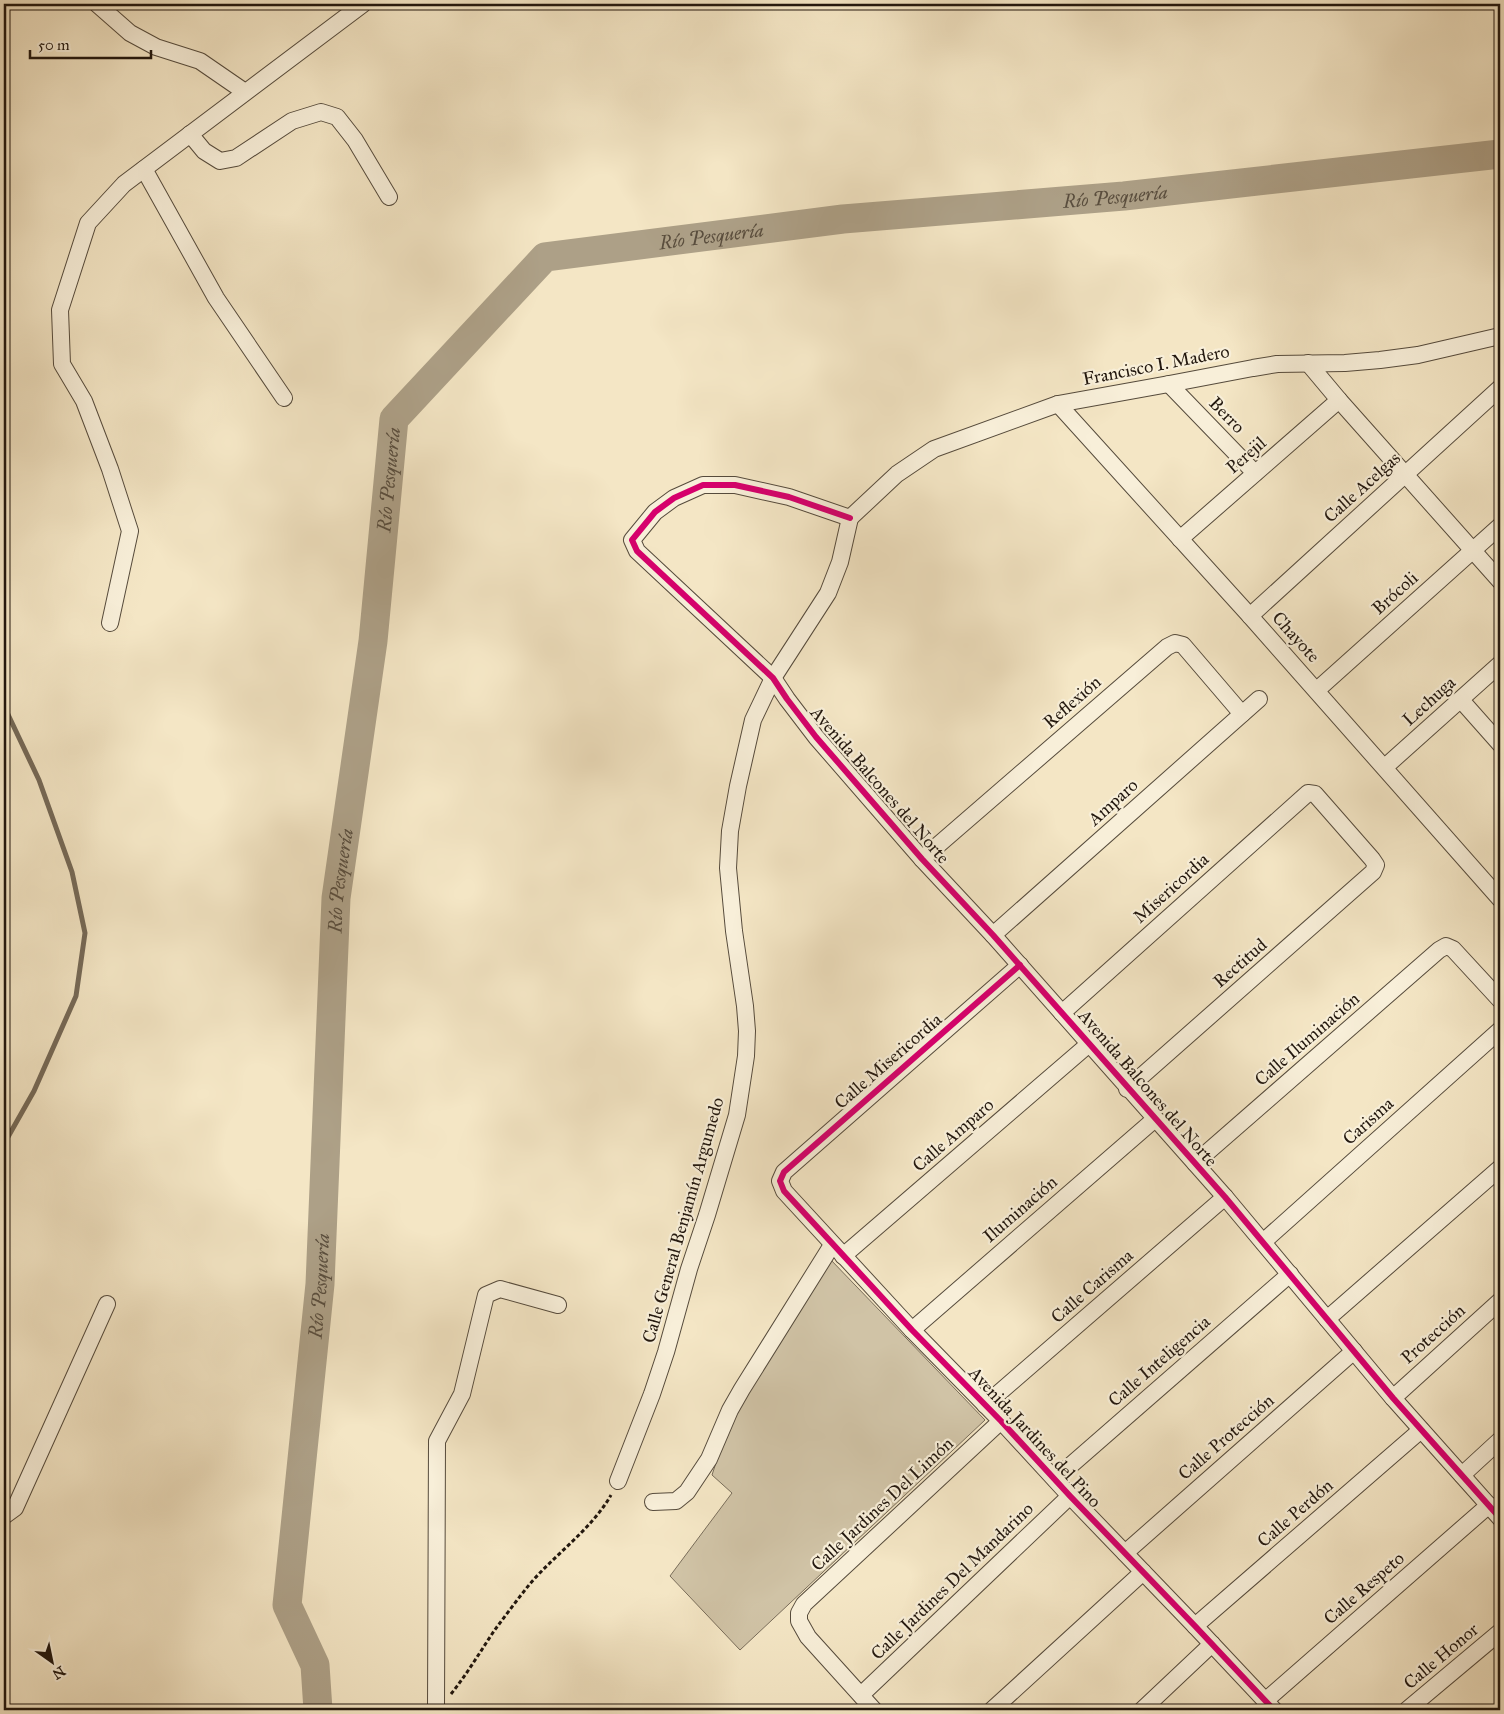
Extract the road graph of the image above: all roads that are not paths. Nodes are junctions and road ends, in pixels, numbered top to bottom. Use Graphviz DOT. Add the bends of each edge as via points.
graph roads {
  1 [pos="97,4"];
  2 [pos="363,4"];
  3 [pos="245,92"];
  4 [pos="190,134"];
  5 [pos="144,169"];
  6 [pos="389,197"];
  7 [pos="1500,336"];
  8 [pos="1308,363"];
  9 [pos="1169,384"];
  10 [pos="1500,388"];
  11 [pos="284,398"];
  12 [pos="1338,400"];
  13 [pos="1058,404"];
  14 [pos="1255,473"];
  15 [pos="1406,474"];
  16 [pos="850,518"];
  17 [pos="1500,526"];
  18 [pos="1180,539"];
  19 [pos="1473,550"];
  20 [pos="1500,581"];
  21 [pos="1250,616"];
  22 [pos="110,623"];
  23 [pos="1500,664"];
  24 [pos="773,678"];
  25 [pos="1316,690"];
  26 [pos="1259,699"];
  27 [pos="1462,700"];
  28 [pos="1242,714"];
  29 [pos="1500,744"];
  30 [pos="1385,767"];
  31 [pos="922,859"];
  32 [pos="1376,865"];
  33 [pos="1500,899"];
  34 [pos="993,935"];
  35 [pos="1020,965"];
  36 [pos="1500,1000"];
  37 [pos="1062,1013"];
  38 [pos="1500,1030"];
  39 [pos="1089,1044"];
  40 [pos="1128,1089"];
  41 [pos="1155,1119"];
  42 [pos="1195,1163"];
  43 [pos="1500,1168"];
  44 [pos="780,1181"];
  45 [pos="1225,1197"];
  46 [pos="1263,1242"];
  47 [pos="838,1250"];
  48 [pos="1290,1274"];
  49 [pos="1500,1301"];
  50 [pos="107,1304"];
  51 [pos="558,1305"];
  52 [pos="1327,1319"];
  53 [pos="912,1330"];
  54 [pos="1354,1351"];
  55 [pos="1393,1398"];
  56 [pos="985,1405"];
  57 [pos="1001,1421"];
  58 [pos="1421,1430"];
  59 [pos="1500,1440"];
  60 [pos="1462,1475"];
  61 [pos="1054,1479"];
  62 [pos="618,1481"];
  63 [pos="1070,1496"];
  64 [pos="653,1502"];
  65 [pos="1495,1512"];
  66 [pos="4,1516"];
  67 [pos="1124,1553"];
  68 [pos="1143,1572"];
  69 [pos="1195,1626"];
  70 [pos="1500,1632"];
  71 [pos="1212,1644"];
  72 [pos="861,1695"];
  73 [pos="1269,1706"];
  74 [pos="436,1710"];
  75 [pos="874,1710"];
  76 [pos="992,1710"];
  77 [pos="1142,1710"];
  78 [pos="1407,1710"];
  1 -- 3 [label="street" via="130,33 156,47 200,61"];
  2 -- 3 [label="street"];
  3 -- 4 [label="street"];
  4 -- 5 [label="street"];
  4 -- 6 [label="street" via="204,150 220,161 236,158 292,121 321,112 337,117"];
  5 -- 11 [label="street" via="216,298"];
  5 -- 22 [label="street" via="124,184 88,223 60,310 62,364 84,401 130,531"];
  7 -- 8 [label="street, Francisco I. Madero" via="1418,355 1345,363"];
  8 -- 9 [label="street, Francisco I. Madero" via="1277,364"];
  8 -- 12 [label="street"];
  9 -- 13 [label="street, Francisco I. Madero"];
  9 -- 14 [label="street, Berro"];
  10 -- 15 [label="street, Calle Acelgas"];
  12 -- 14 [label="street, Perejil"];
  12 -- 15 [label="street"];
  13 -- 16 [label="street, Francisco I. Madero" via="934,449 896,474"];
  13 -- 18 [label="street, Chayote"];
  14 -- 18 [label="street, Perejil"];
  15 -- 19 [label="street"];
  15 -- 21 [label="street, Calle Acelgas"];
  16 -- 24 [label="street, Calle General Benjamín Argumedo" via="840,562 828,593"];
  16 -- 24 [label="street, Avenida Balcones del Norte" via="789,497 734,485 702,485 674,498 655,512 632,540 636,551"];
  17 -- 19 [label="street, Brócoli"];
  18 -- 21 [label="street, Chayote"];
  19 -- 20 [label="street"];
  19 -- 25 [label="street, Brócoli"];
  21 -- 25 [label="street, Chayote"];
  23 -- 27 [label="street, Lechuga"];
  24 -- 31 [label="street, Avenida Balcones del Norte" via="816,737"];
  24 -- 62 [label="street, Calle General Benjamín Argumedo" via="753,720 730,831 728,868 747,1031 737,1115 666,1352"];
  25 -- 30 [label="street, Chayote"];
  26 -- 28 [label="street, Amparo"];
  27 -- 29 [label="street"];
  27 -- 30 [label="street, Lechuga"];
  28 -- 31 [label="street, Reflexión" via="1183,645 1175,643"];
  28 -- 34 [label="street, Amparo"];
  30 -- 33 [label="street, Chayote"];
  31 -- 34 [label="street, Avenida Balcones del Norte"];
  32 -- 37 [label="street, Misericordia" via="1315,794 1308,793"];
  32 -- 40 [label="street, Rectitud" via="1373,872"];
  34 -- 35 [label="street, Avenida Balcones del Norte"];
  35 -- 37 [label="street, Avenida Balcones del Norte"];
  35 -- 44 [label="street, Calle Misericordia" via="784,1172"];
  36 -- 42 [label="street, Calle Iluminación" via="1453,949 1446,946"];
  37 -- 39 [label="street, Avenida Balcones del Norte"];
  38 -- 46 [label="street, Carisma"];
  39 -- 40 [label="street, Avenida Balcones del Norte"];
  39 -- 47 [label="street, Calle Amparo"];
  40 -- 41 [label="street, Avenida Balcones del Norte"];
  41 -- 42 [label="street, Avenida Balcones del Norte"];
  41 -- 53 [label="street, Iluminación"];
  42 -- 45 [label="street, Avenida Balcones del Norte"];
  43 -- 52 [label="street"];
  44 -- 47 [label="street, Avenida Jardines del Pino" via="784,1191"];
  45 -- 46 [label="street, Avenida Balcones del Norte"];
  45 -- 56 [label="street, Calle Carisma"];
  46 -- 48 [label="street, Avenida Balcones del Norte"];
  47 -- 53 [label="street, Avenida Jardines del Pino"];
  47 -- 64 [label="street, Calle Amparo" via="738,1396 709,1459 687,1492 676,1501"];
  48 -- 52 [label="street, Avenida Balcones del Norte"];
  48 -- 61 [label="street, Calle Inteligencia"];
  49 -- 55 [label="street, Protección"];
  50 -- 66 [label="street" via="15,1508"];
  51 -- 74 [label="street" via="500,1289 486,1295 462,1394 437,1441"];
  52 -- 54 [label="street, Avenida Balcones del Norte"];
  53 -- 56 [label="street, Avenida Jardines del Pino"];
  54 -- 55 [label="street, Avenida Balcones del Norte"];
  54 -- 67 [label="street, Calle Protección"];
  55 -- 58 [label="street, Avenida Balcones del Norte"];
  56 -- 57 [label="street, Avenida Jardines del Pino"];
  57 -- 61 [label="street, Avenida Jardines del Pino"];
  57 -- 72 [label="street, Calle Jardines Del Limón" via="804,1604 799,1613 799,1621 808,1637"];
  58 -- 60 [label="street, Avenida Balcones del Norte"];
  58 -- 69 [label="street, Calle Perdón"];
  59 -- 60 [label="street"];
  60 -- 65 [label="street, Avenida Balcones del Norte"];
  61 -- 63 [label="street, Avenida Jardines del Pino"];
  63 -- 67 [label="street, Avenida Jardines del Pino"];
  63 -- 72 [label="street, Calle Jardines Del Mandarino"];
  65 -- 73 [label="street, Calle Respeto"];
  67 -- 68 [label="street, Avenida Jardines del Pino"];
  68 -- 69 [label="street, Avenida Jardines del Pino"];
  68 -- 76 [label="street"];
  69 -- 71 [label="street, Avenida Jardines del Pino"];
  70 -- 78 [label="street, Calle Honor"];
  71 -- 73 [label="street, Avenida Jardines del Pino"];
  71 -- 77 [label="street"];
  72 -- 75 [label="street"];
}
